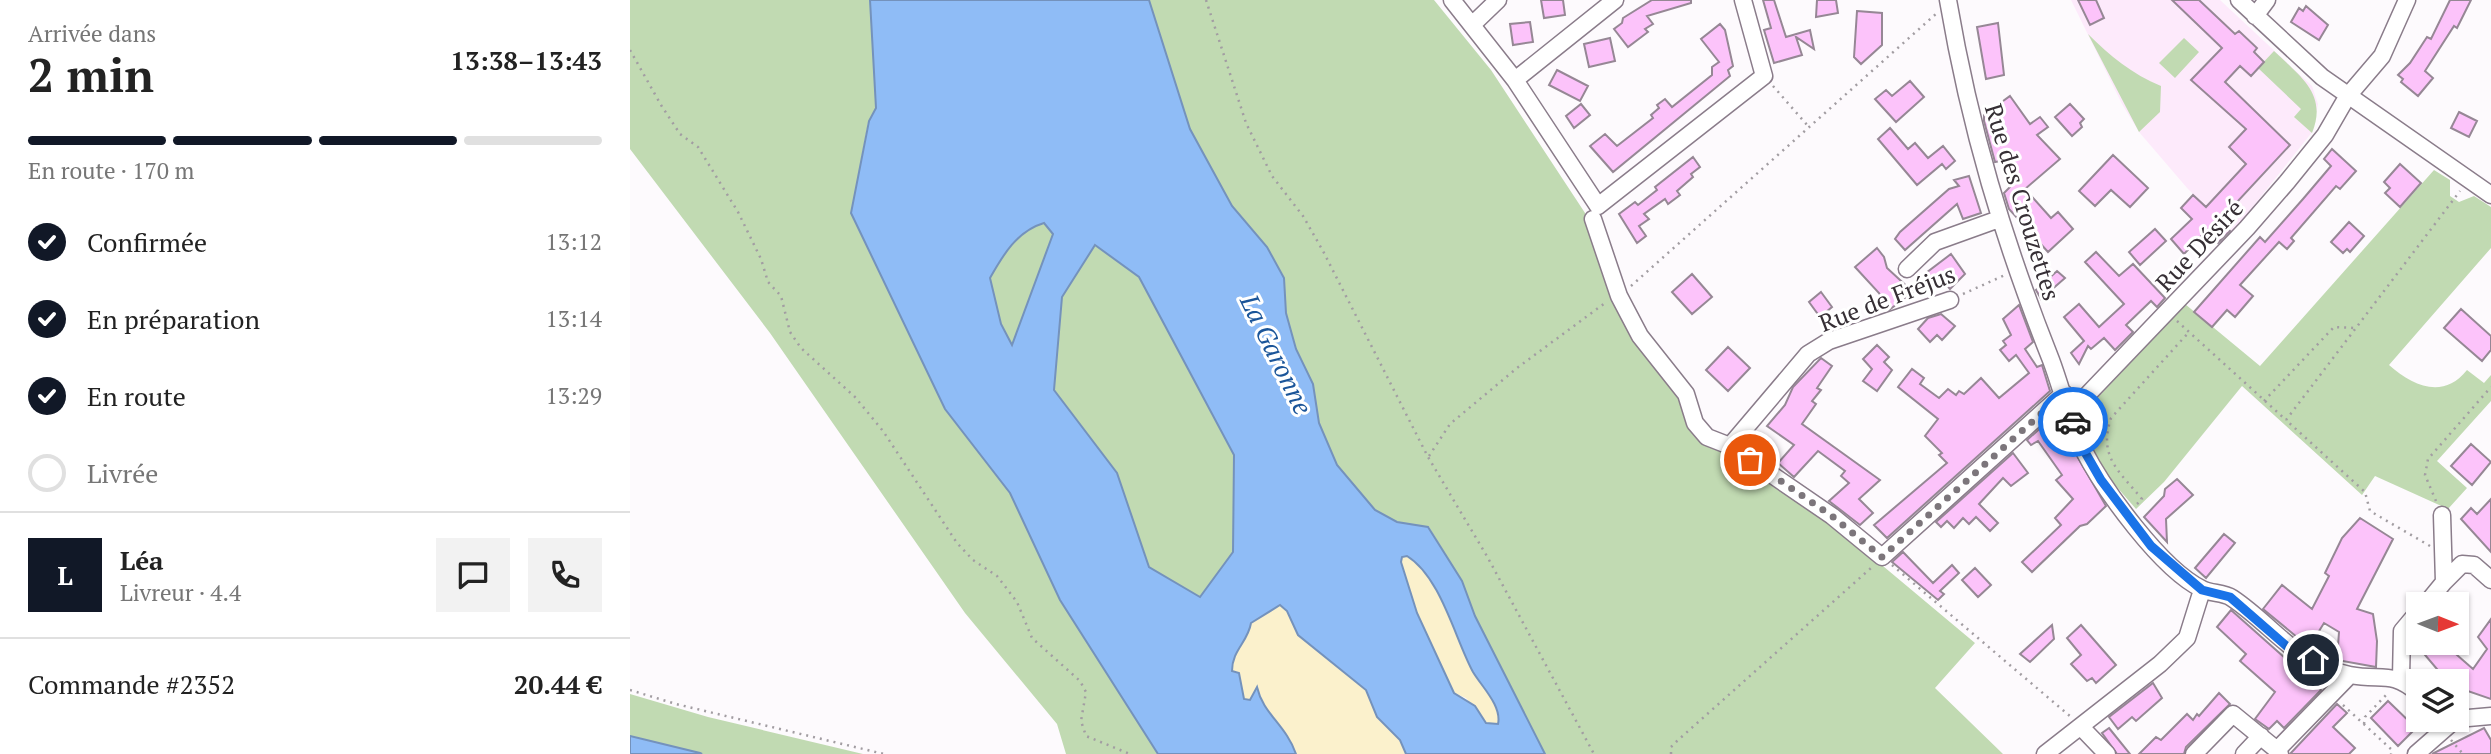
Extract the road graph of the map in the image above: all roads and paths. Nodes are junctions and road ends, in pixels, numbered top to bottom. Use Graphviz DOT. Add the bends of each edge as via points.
graph roads {
  1 [pos="1206,0"];
  2 [pos="1452,0"];
  3 [pos="1498,0"];
  4 [pos="1615,0"];
  5 [pos="1743,0"];
  6 [pos="2239,0"];
  7 [pos="2267,0"];
  8 [pos="2407,0"];
  9 [pos="1948,2"];
  10 [pos="2255,16"];
  11 [pos="1472,25"];
  12 [pos="630,50"];
  13 [pos="1764,76"];
  14 [pos="1516,80"];
  15 [pos="2347,97"];
  16 [pos="1809,127"];
  17 [pos="2468,180"];
  18 [pos="2491,195"];
  19 [pos="1595,212"];
  20 [pos="1999,219"];
  21 [pos="1907,269"];
  22 [pos="2015,270"];
  23 [pos="1619,296"];
  24 [pos="1951,300"];
  25 [pos="2168,312"];
  26 [pos="2355,328"];
  27 [pos="2189,332"];
  28 [pos="2491,387"];
  29 [pos="2064,393"];
  30 [pos="2264,401"];
  31 [pos="2076,410"];
  32 [pos="2286,420"];
  33 [pos="2106,437"];
  34 [pos="1730,446"];
  35 [pos="1428,457"];
  36 [pos="2123,513"];
  37 [pos="2442,515"];
  38 [pos="2443,554"];
  39 [pos="1882,557"];
  40 [pos="2491,580"];
  41 [pos="2444,582"];
  42 [pos="2202,590"];
  43 [pos="2436,592"];
  44 [pos="2406,626"];
  45 [pos="2350,675"];
  46 [pos="2401,678"];
  47 [pos="2406,682"];
  48 [pos="630,690"];
  49 [pos="2491,716"];
  50 [pos="2469,718"];
  51 [pos="2364,724"];
  52 [pos="2081,727"];
  53 [pos="2442,732"];
  54 [pos="2260,736"];
  55 [pos="2279,752"];
  56 [pos="884,754"];
  57 [pos="1130,754"];
  58 [pos="1594,754"];
  59 [pos="1671,754"];
  60 [pos="2045,754"];
  61 [pos="2107,754"];
  62 [pos="2194,754"];
  63 [pos="2244,754"];
  64 [pos="2416,754"];
  1 -- 35 [label="path" via="1246,123 1272,176 1323,251"];
  2 -- 11 [label="street"];
  3 -- 11 [label="street"];
  4 -- 14 [label="street"];
  5 -- 13 [label="street"];
  6 -- 10 [label="street"];
  7 -- 10 [label="street"];
  8 -- 15 [label="street, Rue Désiré" via="2382,56"];
  9 -- 16 [label="path"];
  9 -- 20 [label="street, Rue des Crouzettes" via="1980,157"];
  10 -- 15 [label="street"];
  11 -- 14 [label="street"];
  12 -- 57 [label="path" via="680,134 698,147 738,212 768,282 781,296 790,332 876,422 957,543 998,576 1017,602 1032,638 1080,681 1086,692 1081,720 1086,736"];
  13 -- 16 [label="path"];
  13 -- 19 [label="street"];
  14 -- 19 [label="street"];
  15 -- 17 [label="street"];
  15 -- 25 [label="street, Rue Désiré" via="2325,135 2287,182"];
  16 -- 23 [label="path"];
  17 -- 18 [label="street"];
  17 -- 26 [label="path"];
  19 -- 23 [label="street"];
  20 -- 21 [label="street" via="1935,242"];
  20 -- 22 [label="street, Rue des Crouzettes"];
  22 -- 24 [label="path, Rue de Fréjus"];
  22 -- 29 [label="street, Rue des Crouzettes"];
  23 -- 34 [label="street" via="1640,336 1686,394 1695,423 1707,437"];
  23 -- 35 [label="path" via="1517,368 1450,424"];
  24 -- 34 [label="street, Rue de Fréjus" via="1829,341 1808,354"];
  25 -- 27 [label="path"];
  25 -- 31 [label="street, Rue Désiré"];
  26 -- 30 [label="path" via="2334,327"];
  26 -- 32 [label="path"];
  27 -- 30 [label="path"];
  27 -- 33 [label="path" via="2111,418"];
  28 -- 37 [label="path" via="2428,459 2426,475"];
  29 -- 31 [label="street, Rue des Crouzettes"];
  29 -- 39 [label="street"];
  30 -- 32 [label="path"];
  31 -- 33 [label="path"];
  31 -- 36 [label="street, Rue des Crouzettes" via="2082,447"];
  32 -- 38 [label="path" via="2365,492 2370,511"];
  33 -- 36 [label="path" via="2110,461 2142,499"];
  34 -- 39 [label="street" via="1832,516"];
  35 -- 58 [label="path"];
  36 -- 42 [label="street, Rue des Crouzettes" via="2151,546"];
  37 -- 38 [label="street"];
  38 -- 41 [label="street"];
  39 -- 52 [label="path"];
  39 -- 59 [label="path" via="1677,741"];
  40 -- 41 [label="street" via="2474,565 2462,564"];
  41 -- 43 [label="street"];
  42 -- 45 [label="street" via="2230,597 2291,650"];
  42 -- 52 [label="street" via="2187,638"];
  44 -- 46 [label="street" via="2402,631"];
  45 -- 46 [label="street"];
  45 -- 55 [label="street"];
  46 -- 47 [label="street"];
  46 -- 51 [label="path"];
  48 -- 56 [label="path"];
  49 -- 50 [label="street"];
  52 -- 60 [label="street"];
  52 -- 61 [label="street"];
  53 -- 64 [label="street"];
  54 -- 55 [label="street"];
  54 -- 62 [label="street" via="2233,714"];
  54 -- 63 [label="street"];
}
